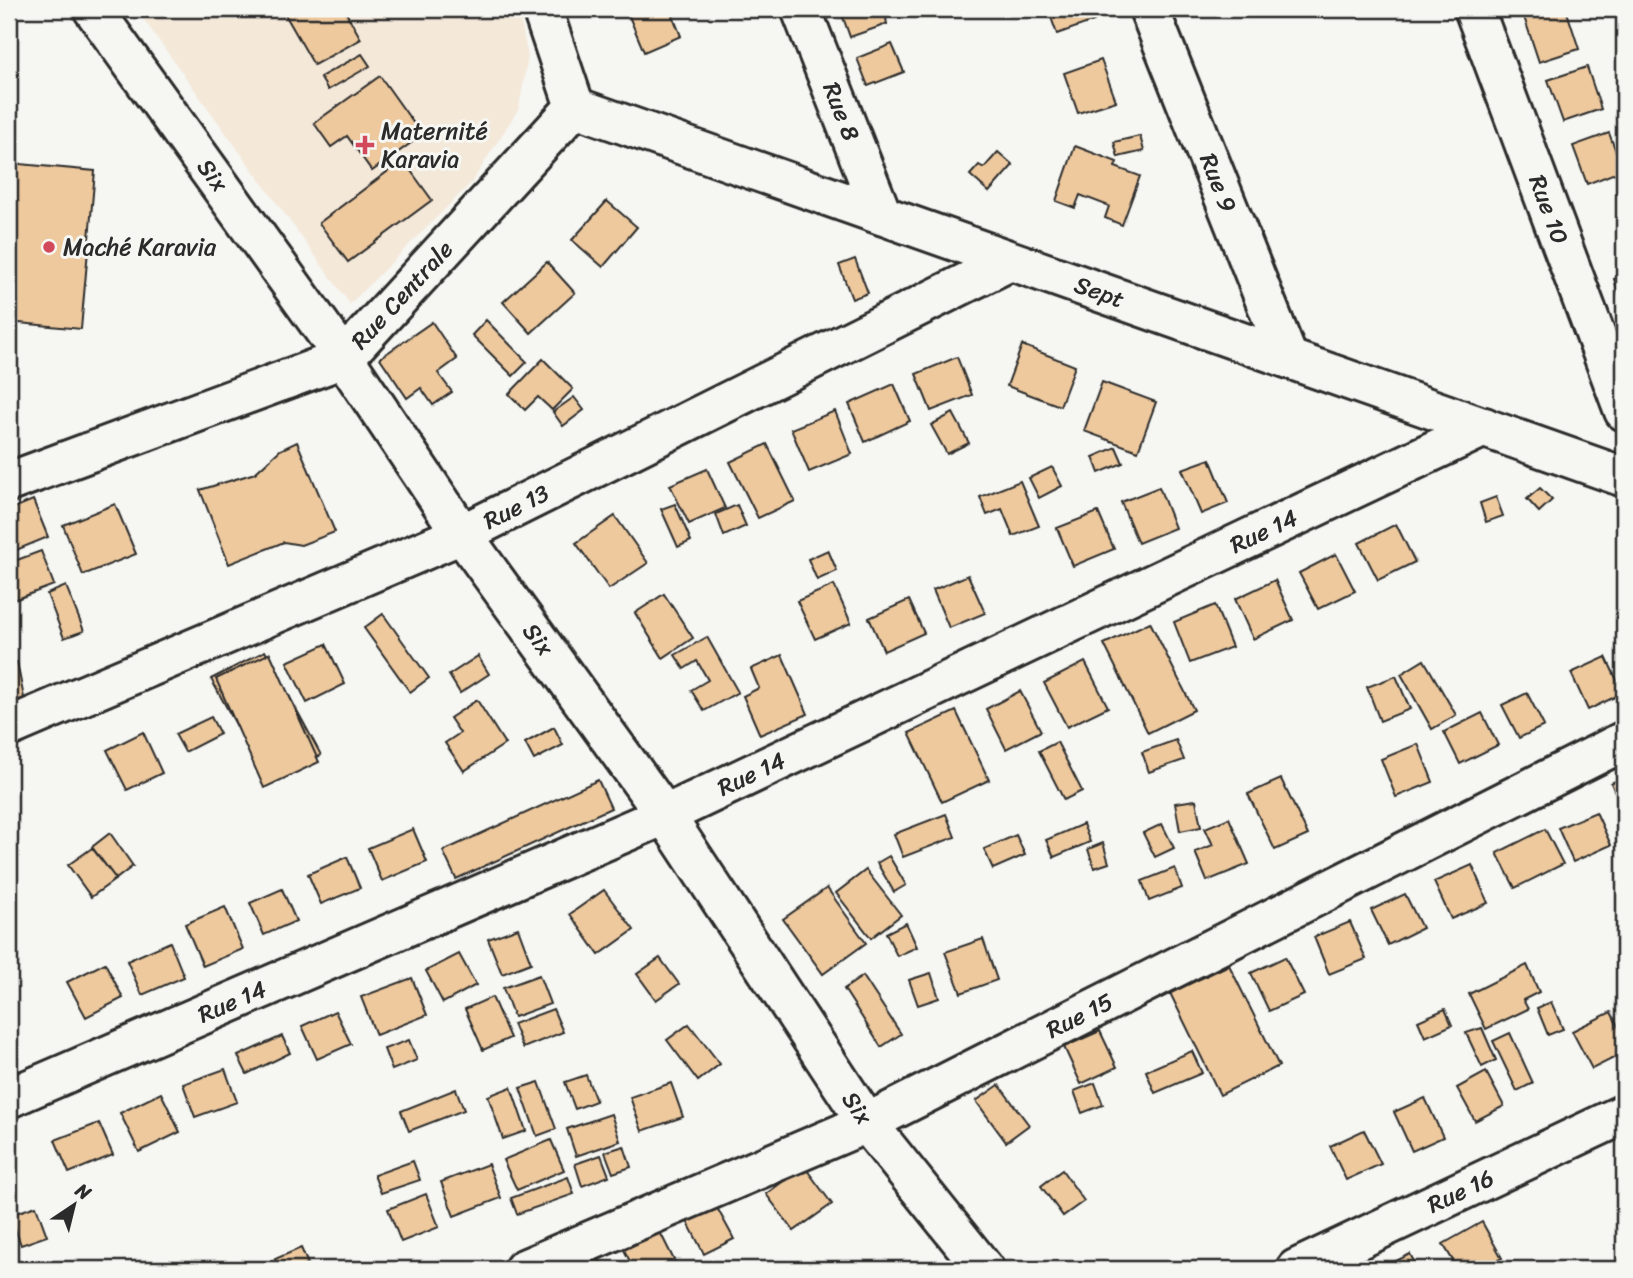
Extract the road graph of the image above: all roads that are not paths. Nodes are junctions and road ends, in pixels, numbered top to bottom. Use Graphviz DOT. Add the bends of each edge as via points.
graph roads {
  1 [pos="93,9"];
  2 [pos="541,9"];
  3 [pos="801,9"];
  4 [pos="1149,9"];
  5 [pos="1474,9"];
  6 [pos="575,107"];
  7 [pos="882,215"];
  8 [pos="1010,261"];
  9 [pos="344,358"];
  10 [pos="1288,358"];
  11 [pos="1624,411"];
  12 [pos="1484,427"];
  13 [pos="1624,477"];
  14 [pos="9,482"];
  15 [pos="462,534"];
  16 [pos="9,727"];
  17 [pos="1624,740"];
  18 [pos="665,815"];
  19 [pos="9,1098"];
  20 [pos="1624,1114"];
  21 [pos="867,1122"];
  22 [pos="524,1269"];
  23 [pos="984,1269"];
  24 [pos="1296,1269"];
  1 -- 9 [label="street, Six"];
  2 -- 6 [label="street"];
  3 -- 7 [label="street, Rue 8"];
  4 -- 10 [label="street, Rue 9"];
  5 -- 11 [label="street, Rue 10"];
  6 -- 7 [label="street, Sept"];
  6 -- 9 [label="street, Rue Centrale"];
  7 -- 8 [label="street, Sept"];
  8 -- 10 [label="street, Sept"];
  8 -- 15 [label="street, Rue 13"];
  9 -- 14 [label="street, Rue Centrale"];
  9 -- 15 [label="street, Six"];
  10 -- 12 [label="street, Sept"];
  12 -- 13 [label="street, Sept"];
  12 -- 18 [label="street, Rue 14"];
  15 -- 16 [label="street, Rue 13"];
  15 -- 18 [label="street, Six"];
  17 -- 21 [label="street, Rue 15"];
  18 -- 19 [label="street, Rue 14"];
  18 -- 21 [label="street, Six"];
  20 -- 24 [label="street, Rue 16"];
  21 -- 22 [label="street, Rue 15"];
  21 -- 23 [label="street, Six"];
}
